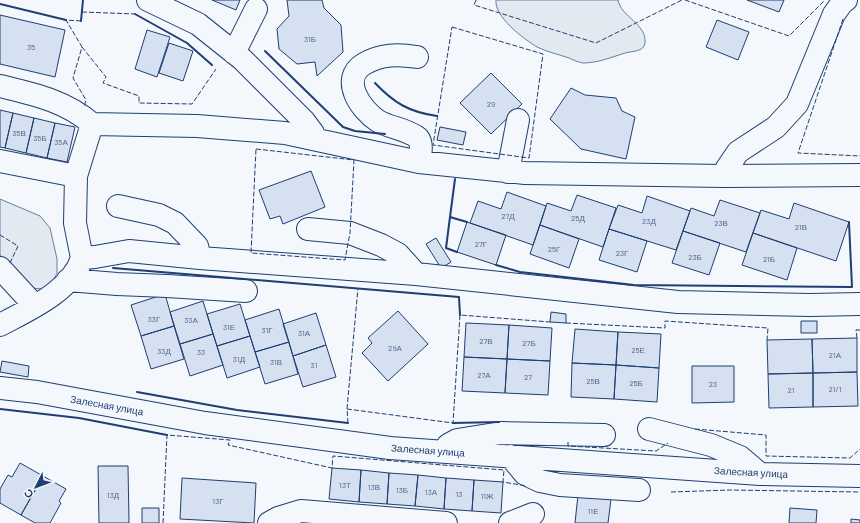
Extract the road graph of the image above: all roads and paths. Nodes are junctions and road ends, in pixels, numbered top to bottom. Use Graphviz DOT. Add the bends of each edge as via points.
graph roads {
  1 [pos="846,0"];
  2 [pos="159,2"];
  3 [pos="256,9"];
  4 [pos="234,53"];
  5 [pos="417,57"];
  6 [pos="0,86"];
  7 [pos="518,120"];
  8 [pos="92,124"];
  9 [pos="314,139"];
  10 [pos="0,161"];
  11 [pos="418,162"];
  12 [pos="508,172"];
  13 [pos="860,175"];
  14 [pos="76,176"];
  15 [pos="724,176"];
  16 [pos="118,206"];
  17 [pos="308,229"];
  18 [pos="82,258"];
  19 [pos="200,258"];
  20 [pos="0,268"];
  21 [pos="416,274"];
  22 [pos="68,280"];
  23 [pos="246,291"];
  24 [pos="860,304"];
  25 [pos="35,306"];
  26 [pos="0,325"];
  27 [pos="0,388"];
  28 [pos="649,429"];
  29 [pos="604,435"];
  30 [pos="446,451"];
  31 [pos="510,456"];
  32 [pos="760,474"];
  33 [pos="860,476"];
  34 [pos="639,490"];
  35 [pos="533,514"];
  36 [pos="300,517"];
  37 [pos="269,523"];
  38 [pos="446,523"];
  39 [pos="510,523"];
  1 -- 15 [label="street" via="834,14 797,104 776,127 738,152"];
  2 -- 4 [label="street" via="198,24"];
  3 -- 4 [label="street"];
  4 -- 9 [label="street" via="304,120"];
  5 -- 11 [label="street" via="387,54 368,62 357,70 352,87 364,109 378,121 418,139 421,144"];
  6 -- 8 [label="street" via="59,102"];
  7 -- 12 [label="street"];
  8 -- 9 [label="street" via="198,126 284,133"];
  8 -- 14 [label="street"];
  9 -- 11 [label="street"];
  10 -- 14 [label="street"];
  11 -- 12 [label="street"];
  12 -- 15 [label="street"];
  13 -- 15 [label="street"];
  14 -- 18 [label="street" via="75,223"];
  16 -- 19 [label="street" via="159,215 175,223 197,246"];
  17 -- 21 [label="street" via="350,233 382,245 398,254"];
  18 -- 19 [label="street" via="129,251"];
  18 -- 22 [label="street"];
  19 -- 21 [label="street"];
  20 -- 25 [label="street"];
  21 -- 24 [label="street" via="678,302"];
  22 -- 23 [label="street"];
  22 -- 25 [label="street" via="53,295"];
  25 -- 26 [label="street"];
  27 -- 30 [label="street, Залесная улица" via="37,392 205,423 390,448"];
  28 -- 32 [label="street" via="712,445 740,458"];
  29 -- 30 [label="street" via="501,433 457,440 448,445"];
  30 -- 31 [label="street, Залесная улица"];
  31 -- 32 [label="street, Залесная улица"];
  31 -- 34 [label="street" via="525,474 540,482"];
  32 -- 33 [label="street, Залесная улица"];
  35 -- 39 [label="street"];
  36 -- 37 [label="street" via="278,518"];
  36 -- 38 [label="street"];
}
